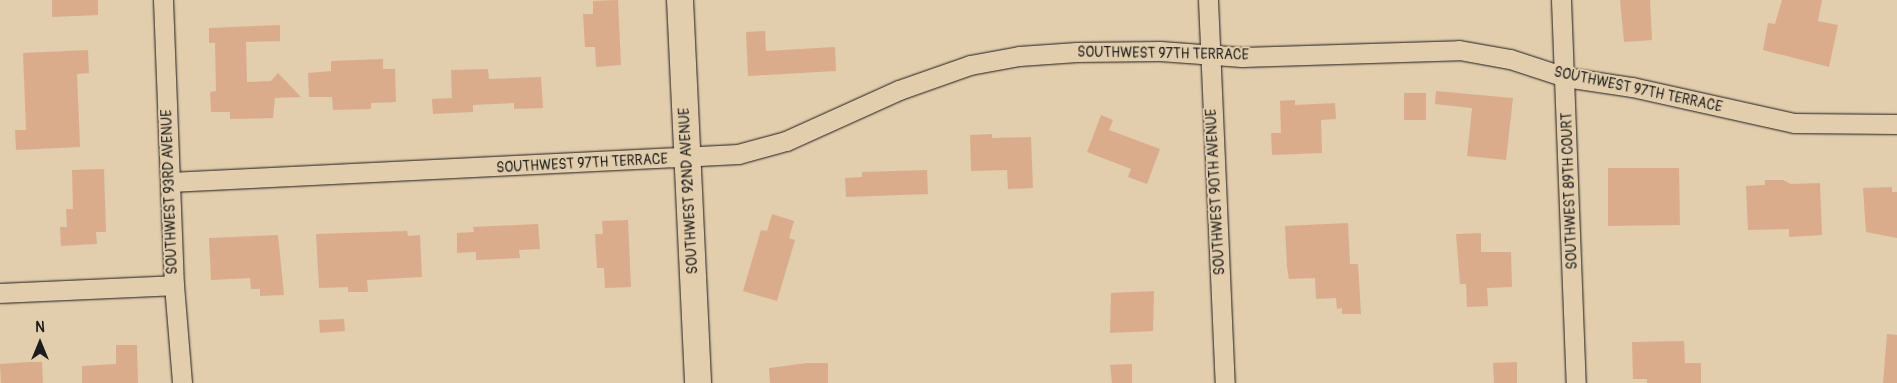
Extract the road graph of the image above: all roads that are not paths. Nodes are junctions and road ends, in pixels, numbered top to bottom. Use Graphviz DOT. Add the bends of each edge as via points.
graph roads {
  1 [pos="163,0"];
  2 [pos="680,0"];
  3 [pos="1208,0"];
  4 [pos="1561,0"];
  5 [pos="1210,56"];
  6 [pos="1565,77"];
  7 [pos="1897,124"];
  8 [pos="688,159"];
  9 [pos="170,182"];
  10 [pos="174,285"];
  11 [pos="0,293"];
  12 [pos="182,383"];
  13 [pos="698,383"];
  14 [pos="1225,383"];
  15 [pos="1576,383"];
  1 -- 9 [label="street, SOUTHWEST 93RD AVENUE"];
  2 -- 8 [label="street, SOUTHWEST 92ND AVENUE"];
  3 -- 5 [label="street, SOUTHWEST 90TH AVENUE"];
  4 -- 6 [label="street, SOUTHWEST 89TH COURT"];
  5 -- 6 [label="street, SOUTHWEST 97TH TERRACE" via="1459,50 1503,57"];
  5 -- 8 [label="street, SOUTHWEST 97TH TERRACE" via="1160,51 1100,51 993,61 899,90 786,141 738,154"];
  5 -- 14 [label="street, SOUTHWEST 90TH AVENUE"];
  6 -- 7 [label="street, SOUTHWEST 97TH TERRACE" via="1632,87 1794,123"];
  6 -- 15 [label="street, SOUTHWEST 89TH COURT"];
  8 -- 9 [label="street, SOUTHWEST 97TH TERRACE"];
  8 -- 13 [label="street, SOUTHWEST 92ND AVENUE"];
  9 -- 10 [label="street, SOUTHWEST 93RD AVENUE"];
  10 -- 11 [label="street"];
  10 -- 12 [label="street, SOUTHWEST 93RD AVENUE"];
}
